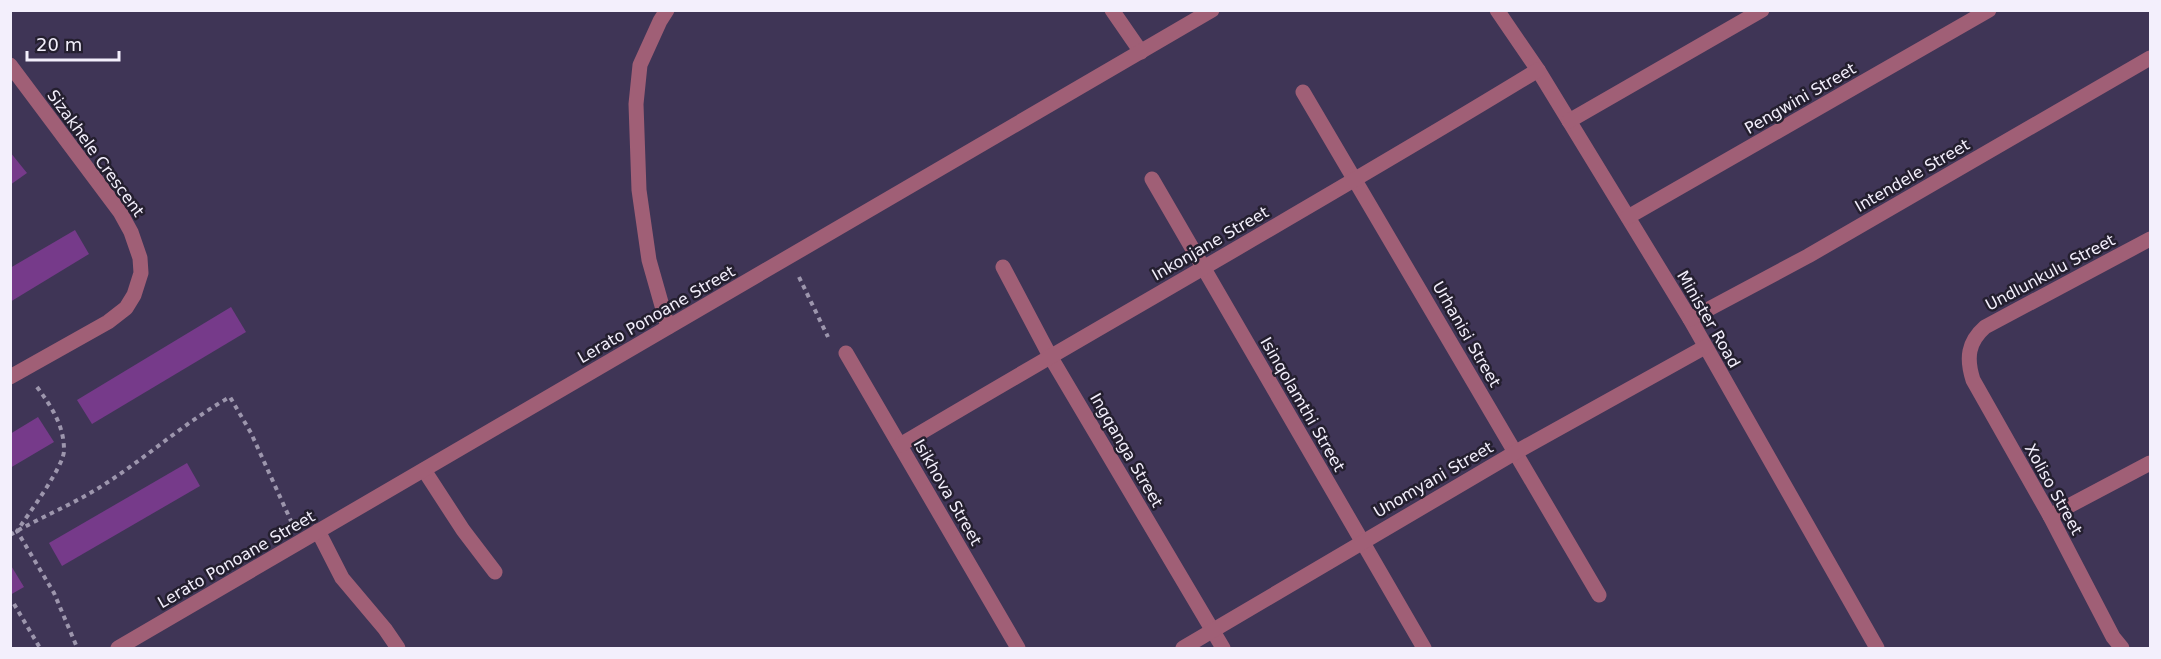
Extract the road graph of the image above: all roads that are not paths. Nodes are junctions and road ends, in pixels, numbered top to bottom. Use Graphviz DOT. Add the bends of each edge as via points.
graph roads {
  1 [pos="668,10"];
  2 [pos="1112,10"];
  3 [pos="1212,10"];
  4 [pos="1762,10"];
  5 [pos="1989,10"];
  6 [pos="1500,11"];
  7 [pos="1141,52"];
  8 [pos="2151,58"];
  9 [pos="10,65"];
  10 [pos="1538,70"];
  11 [pos="1303,92"];
  12 [pos="1569,122"];
  13 [pos="1152,179"];
  14 [pos="1356,180"];
  15 [pos="1628,217"];
  16 [pos="2151,238"];
  17 [pos="1003,267"];
  18 [pos="1202,268"];
  19 [pos="1690,319"];
  20 [pos="668,327"];
  21 [pos="1971,343"];
  22 [pos="1705,347"];
  23 [pos="846,353"];
  24 [pos="1050,356"];
  25 [pos="10,377"];
  26 [pos="900,445"];
  27 [pos="1516,452"];
  28 [pos="2151,462"];
  29 [pos="424,470"];
  30 [pos="2050,516"];
  31 [pos="318,531"];
  32 [pos="1363,541"];
  33 [pos="495,572"];
  34 [pos="1599,595"];
  35 [pos="1212,631"];
  36 [pos="118,648"];
  37 [pos="398,648"];
  38 [pos="1018,648"];
  39 [pos="1183,648"];
  40 [pos="1223,648"];
  41 [pos="1424,648"];
  42 [pos="1877,648"];
  43 [pos="2122,648"];
  1 -- 20 [label="street" via="640,65 636,104 639,190 649,260"];
  2 -- 7 [label="street"];
  3 -- 7 [label="street, Lerato Ponoane Street"];
  4 -- 12 [label="street"];
  5 -- 15 [label="street, Pengwini Street"];
  6 -- 10 [label="street, Minister Road"];
  7 -- 20 [label="street, Lerato Ponoane Street"];
  8 -- 19 [label="street, Intendele Street" via="1817,251"];
  9 -- 25 [label="street, Sizakhele Crescent" via="120,212 140,258 141,273 126,308"];
  10 -- 12 [label="street, Minister Road"];
  10 -- 14 [label="street, Inkonjane Street"];
  11 -- 14 [label="street, Urhanisi Street"];
  12 -- 15 [label="street, Minister Road"];
  13 -- 18 [label="street, Isinqolamthi Street"];
  14 -- 18 [label="street, Inkonjane Street"];
  14 -- 27 [label="street, Urhanisi Street"];
  15 -- 19 [label="street, Minister Road"];
  16 -- 21 [label="street, Undlunkulu Street" via="1985,327"];
  17 -- 24 [label="street, Ingqanga Street"];
  18 -- 24 [label="street, Inkonjane Street"];
  18 -- 32 [label="street, Isinqolamthi Street"];
  19 -- 22 [label="street, Minister Road"];
  20 -- 29 [label="street, Lerato Ponoane Street"];
  21 -- 30 [label="street, Xoliso Street" via="1968,354 1973,380"];
  22 -- 27 [label="street, Unomyani Street"];
  22 -- 42 [label="street, Minister Road"];
  23 -- 26 [label="street, Isikhova Street"];
  24 -- 26 [label="street, Inkonjane Street"];
  24 -- 35 [label="street, Ingqanga Street"];
  26 -- 38 [label="street, Isikhova Street"];
  27 -- 32 [label="street, Unomyani Street"];
  27 -- 34 [label="street, Urhanisi Street"];
  28 -- 30 [label="street"];
  29 -- 31 [label="street, Lerato Ponoane Street"];
  29 -- 33 [label="street"];
  30 -- 43 [label="street, Xoliso Street"];
  31 -- 36 [label="street, Lerato Ponoane Street"];
  31 -- 37 [label="street" via="342,578"];
  32 -- 35 [label="street, Unomyani Street"];
  32 -- 41 [label="street, Isinqolamthi Street"];
  35 -- 39 [label="street, Unomyani Street"];
  35 -- 40 [label="street, Ingqanga Street"];
}
